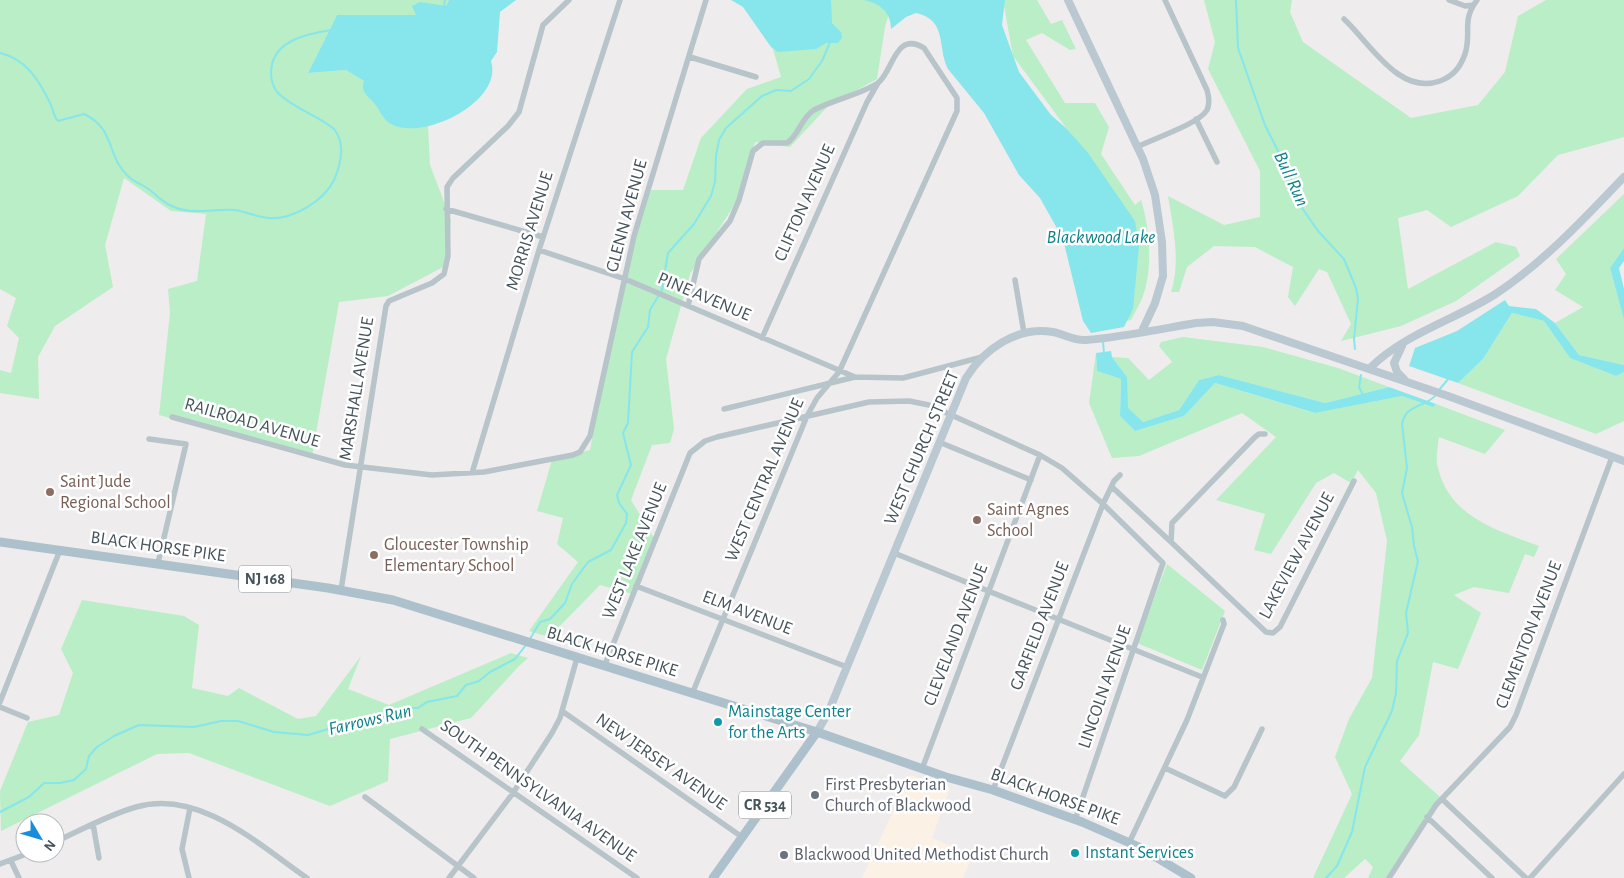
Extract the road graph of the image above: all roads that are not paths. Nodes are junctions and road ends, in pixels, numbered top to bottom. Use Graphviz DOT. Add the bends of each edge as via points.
graph roads {
  1 [pos="569,0"];
  2 [pos="620,0"];
  3 [pos="706,0"];
  4 [pos="1068,0"];
  5 [pos="1165,0"];
  6 [pos="1449,0"];
  7 [pos="1478,0"];
  8 [pos="1473,6"];
  9 [pos="1344,19"];
  10 [pos="690,57"];
  11 [pos="756,77"];
  12 [pos="879,82"];
  13 [pos="954,94"];
  14 [pos="1196,119"];
  15 [pos="1137,146"];
  16 [pos="1217,162"];
  17 [pos="1624,177"];
  18 [pos="446,209"];
  19 [pos="543,237"];
  20 [pos="539,250"];
  21 [pos="625,279"];
  22 [pos="1015,280"];
  23 [pos="688,306"];
  24 [pos="1142,331"];
  25 [pos="1024,333"];
  26 [pos="762,338"];
  27 [pos="1405,341"];
  28 [pos="982,357"];
  29 [pos="1370,368"];
  30 [pos="839,372"];
  31 [pos="855,377"];
  32 [pos="1408,381"];
  33 [pos="829,384"];
  34 [pos="724,409"];
  35 [pos="949,415"];
  36 [pos="172,416"];
  37 [pos="807,416"];
  38 [pos="1266,434"];
  39 [pos="149,439"];
  40 [pos="939,442"];
  41 [pos="586,443"];
  42 [pos="1040,455"];
  43 [pos="1612,457"];
  44 [pos="1624,462"];
  45 [pos="360,467"];
  46 [pos="472,473"];
  47 [pos="1120,475"];
  48 [pos="1031,480"];
  49 [pos="1354,480"];
  50 [pos="1112,487"];
  51 [pos="1103,504"];
  52 [pos="0,542"];
  53 [pos="1171,542"];
  54 [pos="60,550"];
  55 [pos="894,553"];
  56 [pos="158,563"];
  57 [pos="636,586"];
  58 [pos="341,590"];
  59 [pos="989,591"];
  60 [pos="722,619"];
  61 [pos="1058,619"];
  62 [pos="1223,620"];
  63 [pos="1133,650"];
  64 [pos="577,658"];
  65 [pos="604,667"];
  66 [pos="847,667"];
  67 [pos="1202,677"];
  68 [pos="692,694"];
  69 [pos="0,702"];
  70 [pos="0,707"];
  71 [pos="562,711"];
  72 [pos="27,718"];
  73 [pos="422,729"];
  74 [pos="1262,729"];
  75 [pos="817,732"];
  76 [pos="1165,768"];
  77 [pos="922,769"];
  78 [pos="1624,774"];
  79 [pos="993,790"];
  80 [pos="513,793"];
  81 [pos="365,797"];
  82 [pos="1442,799"];
  83 [pos="190,808"];
  84 [pos="1428,817"];
  85 [pos="1075,820"];
  86 [pos="94,824"];
  87 [pos="65,837"];
  88 [pos="742,837"];
  89 [pos="1129,842"];
  90 [pos="99,858"];
  91 [pos="15,859"];
  92 [pos="11,861"];
  93 [pos="0,864"];
  94 [pos="458,866"];
  95 [pos="18,878"];
  96 [pos="189,878"];
  97 [pos="307,878"];
  98 [pos="449,878"];
  99 [pos="474,878"];
  100 [pos="637,878"];
  101 [pos="713,878"];
  102 [pos="1191,878"];
  103 [pos="1389,878"];
  104 [pos="1492,878"];
  105 [pos="1528,878"];
  1 -- 18 [label="street, MARSHALL AVENUE" via="543,25 519,112 453,178 447,187"];
  2 -- 19 [label="street, MORRIS AVENUE"];
  3 -- 10 [label="street, GLENN AVENUE"];
  4 -- 15 [label="main road"];
  5 -- 14 [label="street" via="1207,90 1208,108"];
  6 -- 8 [label="street"];
  7 -- 8 [label="street"];
  8 -- 9 [label="street" via="1467,17 1464,56 1452,77 1430,85 1417,84 1386,65 1363,36"];
  10 -- 11 [label="street"];
  10 -- 21 [label="street, GLENN AVENUE" via="634,236"];
  12 -- 13 [label="street, CLIFTON AVENUE" via="899,50 909,44 917,44 928,52"];
  12 -- 23 [label="street" via="813,111 787,143 763,143 756,148 748,161 739,200 730,221 699,259"];
  12 -- 26 [label="street, CLIFTON AVENUE" via="867,102"];
  13 -- 30 [label="street, WEST CENTRAL AVENUE" via="958,102 957,111"];
  14 -- 15 [label="street"];
  14 -- 16 [label="street"];
  15 -- 24 [label="main road" via="1155,195 1163,264 1160,289"];
  17 -- 27 [label="main road" via="1518,278 1474,308"];
  18 -- 19 [label="street"];
  18 -- 45 [label="street, MARSHALL AVENUE" via="448,256 444,274 432,283 389,301 386,306"];
  19 -- 20 [label="street, MORRIS AVENUE"];
  20 -- 21 [label="street, PINE AVENUE"];
  20 -- 46 [label="street, MORRIS AVENUE"];
  21 -- 23 [label="street, PINE AVENUE"];
  21 -- 41 [label="street, GLENN AVENUE"];
  22 -- 25 [label="street"];
  23 -- 26 [label="street, PINE AVENUE"];
  24 -- 25 [label="main road, WEST CHURCH STREET / CR 534" via="1090,339 1045,331"];
  24 -- 29 [label="main road, WEST CHURCH STREET / CR 534" via="1196,323 1227,323"];
  25 -- 28 [label="main road, WEST CHURCH STREET / CR 534" via="999,343"];
  26 -- 30 [label="street, PINE AVENUE"];
  27 -- 29 [label="main road"];
  27 -- 32 [label="main road" via="1394,363 1397,372"];
  28 -- 31 [label="street" via="902,378"];
  28 -- 35 [label="main road, WEST CHURCH STREET / CR 534" via="966,378"];
  29 -- 32 [label="main road, WEST CHURCH STREET"];
  30 -- 31 [label="street, PINE AVENUE"];
  30 -- 33 [label="street, WEST CENTRAL AVENUE"];
  31 -- 33 [label="street"];
  32 -- 43 [label="main road, WEST CHURCH STREET"];
  33 -- 34 [label="street"];
  33 -- 37 [label="street, WEST CENTRAL AVENUE"];
  35 -- 37 [label="street" via="929,405 891,400"];
  35 -- 40 [label="main road, WEST CHURCH STREET / CR 534"];
  35 -- 42 [label="street"];
  36 -- 45 [label="street, RAILROAD AVENUE"];
  37 -- 57 [label="street, WEST LAKE AVENUE" via="705,440 695,447"];
  37 -- 60 [label="street, WEST CENTRAL AVENUE"];
  38 -- 53 [label="street" via="1255,437 1172,523"];
  39 -- 56 [label="street" via="186,444"];
  40 -- 48 [label="street"];
  40 -- 55 [label="main road, WEST CHURCH STREET / CR 534"];
  41 -- 46 [label="street, RAILROAD AVENUE" via="573,455"];
  42 -- 48 [label="street, CLEVELAND AVENUE"];
  42 -- 51 [label="street" via="1062,468"];
  43 -- 44 [label="main road, WEST CHURCH STREET"];
  43 -- 82 [label="street, CLEMENTON AVENUE" via="1516,715 1510,727"];
  45 -- 46 [label="street, RAILROAD AVENUE" via="432,475"];
  45 -- 58 [label="street, MARSHALL AVENUE"];
  47 -- 50 [label="street, GARFIELD AVENUE"];
  48 -- 59 [label="street, CLEVELAND AVENUE"];
  49 -- 53 [label="street, LAKEVIEW AVENUE" via="1277,631 1266,632"];
  50 -- 51 [label="street, GARFIELD AVENUE"];
  50 -- 53 [label="street"];
  51 -- 61 [label="street, GARFIELD AVENUE"];
  51 -- 63 [label="street, LINCOLN AVENUE" via="1162,563"];
  52 -- 54 [label="main road, BLACK HORSE PIKE / NJ 168"];
  54 -- 56 [label="main road, BLACK HORSE PIKE / NJ 168"];
  54 -- 69 [label="street"];
  55 -- 59 [label="street"];
  55 -- 66 [label="main road, WEST CHURCH STREET / CR 534"];
  56 -- 58 [label="main road, BLACK HORSE PIKE / NJ 168"];
  57 -- 60 [label="street, ELM AVENUE"];
  57 -- 65 [label="street, WEST LAKE AVENUE"];
  58 -- 64 [label="main road, BLACK HORSE PIKE / NJ 168" via="393,600"];
  59 -- 61 [label="street"];
  59 -- 77 [label="street, CLEVELAND AVENUE"];
  60 -- 66 [label="street, ELM AVENUE"];
  60 -- 68 [label="street, WEST CENTRAL AVENUE"];
  61 -- 63 [label="street"];
  61 -- 79 [label="street, GARFIELD AVENUE"];
  62 -- 67 [label="street"];
  63 -- 67 [label="street"];
  63 -- 85 [label="street, LINCOLN AVENUE"];
  64 -- 65 [label="main road, BLACK HORSE PIKE / NJ 168"];
  64 -- 71 [label="street"];
  65 -- 68 [label="main road, BLACK HORSE PIKE / NJ 168"];
  66 -- 75 [label="main road, WEST CHURCH STREET / CR 534"];
  67 -- 76 [label="street"];
  68 -- 75 [label="main road, BLACK HORSE PIKE / NJ 168"];
  70 -- 72 [label="street"];
  71 -- 80 [label="street" via="552,733"];
  71 -- 88 [label="street, NEW JERSEY AVENUE"];
  73 -- 80 [label="street, SOUTH PENNSYLVANIA AVENUE"];
  74 -- 76 [label="street" via="1230,793 1225,796"];
  75 -- 77 [label="main road, BLACK HORSE PIKE / NJ 168"];
  75 -- 88 [label="main road, CR 534"];
  76 -- 89 [label="street"];
  77 -- 79 [label="main road, BLACK HORSE PIKE / NJ 168"];
  78 -- 105 [label="street"];
  79 -- 85 [label="main road, BLACK HORSE PIKE / NJ 168"];
  80 -- 94 [label="street"];
  80 -- 100 [label="street, SOUTH PENNSYLVANIA AVENUE"];
  81 -- 94 [label="street"];
  82 -- 84 [label="street, CLEMENTON AVENUE"];
  82 -- 105 [label="street"];
  83 -- 86 [label="street" via="167,804 138,806"];
  83 -- 96 [label="street" via="182,849"];
  83 -- 97 [label="street" via="212,814"];
  84 -- 103 [label="street, CLEMENTON AVENUE"];
  84 -- 104 [label="street"];
  85 -- 89 [label="main road, BLACK HORSE PIKE / NJ 168"];
  86 -- 87 [label="street"];
  86 -- 90 [label="street"];
  88 -- 101 [label="main road, CR 534"];
  89 -- 102 [label="main road, BLACK HORSE PIKE / NJ 168"];
  91 -- 92 [label="street"];
  92 -- 93 [label="street"];
  92 -- 95 [label="street"];
  94 -- 98 [label="street"];
  94 -- 99 [label="street"];
}
